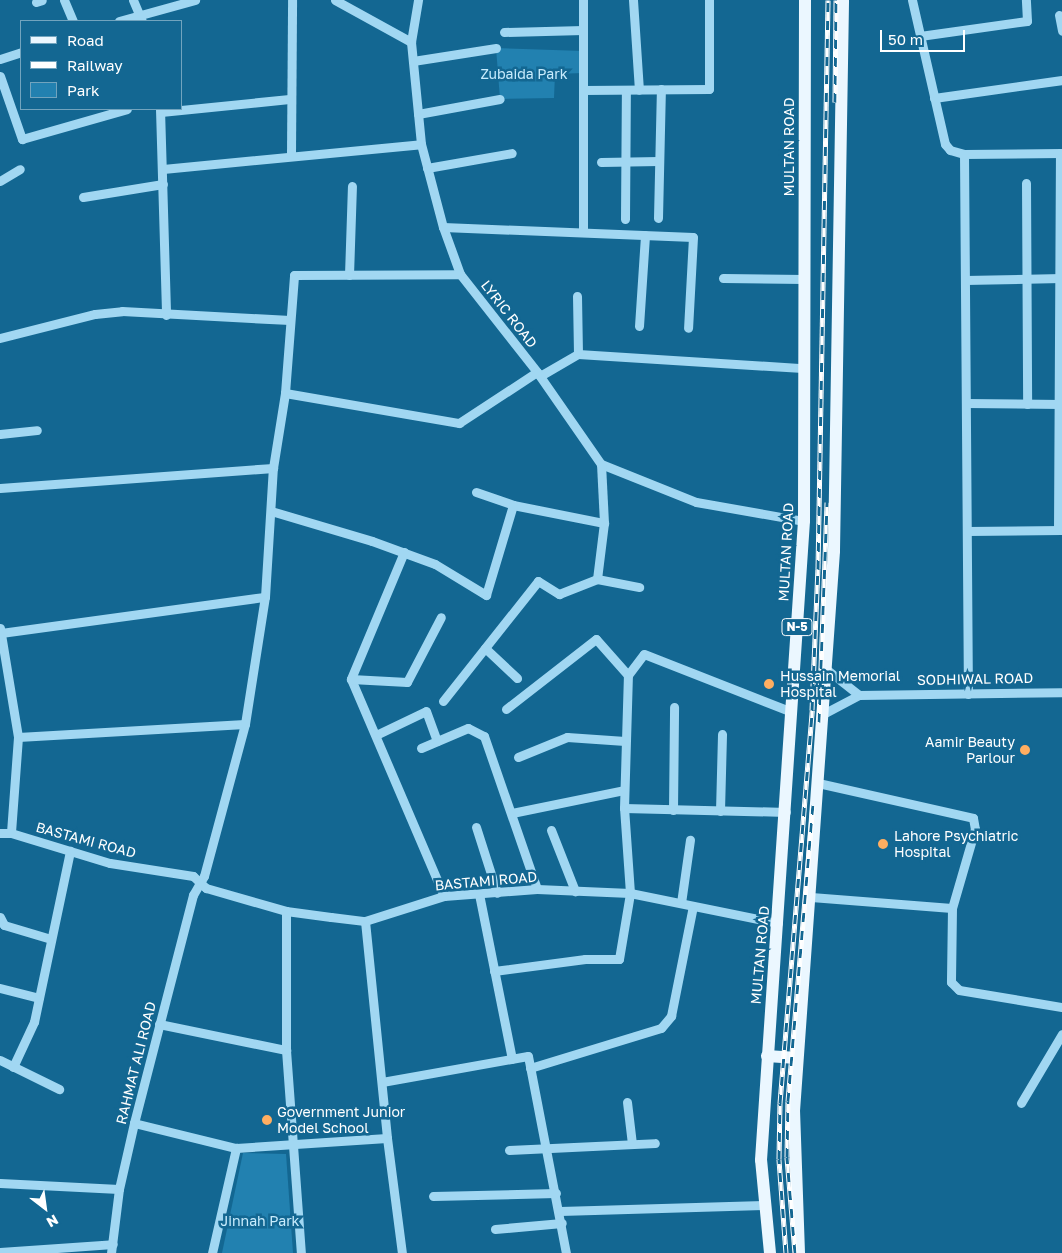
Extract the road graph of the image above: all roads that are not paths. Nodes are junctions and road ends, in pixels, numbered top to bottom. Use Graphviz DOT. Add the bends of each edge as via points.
graph roads {
  1 [pos="64,0"];
  2 [pos="132,0"];
  3 [pos="195,0"];
  4 [pos="292,0"];
  5 [pos="335,0"];
  6 [pos="418,0"];
  7 [pos="582,0"];
  8 [pos="633,0"];
  9 [pos="709,0"];
  10 [pos="805,0"];
  11 [pos="843,0"];
  12 [pos="912,0"];
  13 [pos="1026,0"];
  14 [pos="1059,15"];
  15 [pos="141,18"];
  16 [pos="73,20"];
  17 [pos="126,20"];
  18 [pos="582,30"];
  19 [pos="1062,31"];
  20 [pos="504,32"];
  21 [pos="920,36"];
  22 [pos="411,42"];
  23 [pos="496,48"];
  24 [pos="20,52"];
  25 [pos="0,59"];
  26 [pos="413,61"];
  27 [pos="0,76"];
  28 [pos="1062,80"];
  29 [pos="661,89"];
  30 [pos="582,90"];
  31 [pos="626,90"];
  32 [pos="639,90"];
  33 [pos="934,98"];
  34 [pos="289,99"];
  35 [pos="500,99"];
  36 [pos="182,108"];
  37 [pos="160,110"];
  38 [pos="110,111"];
  39 [pos="418,114"];
  40 [pos="421,144"];
  41 [pos="512,153"];
  42 [pos="1061,153"];
  43 [pos="964,154"];
  44 [pos="292,155"];
  45 [pos="625,161"];
  46 [pos="659,161"];
  47 [pos="601,162"];
  48 [pos="427,168"];
  49 [pos="20,169"];
  50 [pos="163,169"];
  51 [pos="0,181"];
  52 [pos="1026,183"];
  53 [pos="163,184"];
  54 [pos="352,186"];
  55 [pos="83,197"];
  56 [pos="658,218"];
  57 [pos="625,219"];
  58 [pos="442,227"];
  59 [pos="582,232"];
  60 [pos="644,234"];
  61 [pos="460,274"];
  62 [pos="349,275"];
  63 [pos="723,278"];
  64 [pos="1025,278"];
  65 [pos="1060,278"];
  66 [pos="804,279"];
  67 [pos="965,280"];
  68 [pos="577,296"];
  69 [pos="166,315"];
  70 [pos="290,320"];
  71 [pos="639,326"];
  72 [pos="688,328"];
  73 [pos="0,338"];
  74 [pos="578,354"];
  75 [pos="803,368"];
  76 [pos="538,374"];
  77 [pos="285,393"];
  78 [pos="966,404"];
  79 [pos="1027,404"];
  80 [pos="1060,404"];
  81 [pos="37,430"];
  82 [pos="0,434"];
  83 [pos="601,464"];
  84 [pos="274,468"];
  85 [pos="0,488"];
  86 [pos="476,492"];
  87 [pos="513,505"];
  88 [pos="271,511"];
  89 [pos="804,522"];
  90 [pos="604,523"];
  91 [pos="1060,530"];
  92 [pos="967,531"];
  93 [pos="404,552"];
  94 [pos="597,579"];
  95 [pos="639,587"];
  96 [pos="265,597"];
  97 [pos="441,617"];
  98 [pos="0,630"];
  99 [pos="485,648"];
  100 [pos="826,668"];
  101 [pos="628,675"];
  102 [pos="517,678"];
  103 [pos="351,679"];
  104 [pos="1062,692"];
  105 [pos="968,694"];
  106 [pos="859,695"];
  107 [pos="443,700"];
  108 [pos="674,708"];
  109 [pos="506,709"];
  110 [pos="792,712"];
  111 [pos="823,714"];
  112 [pos="245,724"];
  113 [pos="722,734"];
  114 [pos="376,735"];
  115 [pos="18,737"];
  116 [pos="437,741"];
  117 [pos="625,741"];
  118 [pos="421,748"];
  119 [pos="518,757"];
  120 [pos="818,783"];
  121 [pos="624,790"];
  122 [pos="624,808"];
  123 [pos="673,810"];
  124 [pos="720,811"];
  125 [pos="786,812"];
  126 [pos="512,813"];
  127 [pos="476,827"];
  128 [pos="552,830"];
  129 [pos="0,833"];
  130 [pos="10,833"];
  131 [pos="690,840"];
  132 [pos="70,851"];
  133 [pos="199,882"];
  134 [pos="537,889"];
  135 [pos="575,890"];
  136 [pos="497,893"];
  137 [pos="630,893"];
  138 [pos="479,894"];
  139 [pos="444,896"];
  140 [pos="811,897"];
  141 [pos="680,903"];
  142 [pos="693,906"];
  143 [pos="952,908"];
  144 [pos="286,912"];
  145 [pos="0,917"];
  146 [pos="365,921"];
  147 [pos="778,923"];
  148 [pos="51,939"];
  149 [pos="494,971"];
  150 [pos="0,988"];
  151 [pos="39,998"];
  152 [pos="1062,1007"];
  153 [pos="159,1024"];
  154 [pos="1062,1034"];
  155 [pos="286,1050"];
  156 [pos="767,1056"];
  157 [pos="797,1058"];
  158 [pos="512,1059"];
  159 [pos="0,1060"];
  160 [pos="14,1067"];
  161 [pos="530,1068"];
  162 [pos="382,1082"];
  163 [pos="59,1089"];
  164 [pos="627,1102"];
  165 [pos="1021,1103"];
  166 [pos="134,1123"];
  167 [pos="387,1138"];
  168 [pos="655,1143"];
  169 [pos="292,1144"];
  170 [pos="632,1144"];
  171 [pos="546,1147"];
  172 [pos="236,1148"];
  173 [pos="509,1150"];
  174 [pos="0,1183"];
  175 [pos="119,1190"];
  176 [pos="556,1193"];
  177 [pos="433,1196"];
  178 [pos="763,1205"];
  179 [pos="560,1211"];
  180 [pos="562,1223"];
  181 [pos="495,1229"];
  182 [pos="112,1249"];
  183 [pos="0,1252"];
  184 [pos="212,1253"];
  185 [pos="301,1253"];
  186 [pos="402,1253"];
  187 [pos="566,1253"];
  188 [pos="770,1253"];
  189 [pos="799,1253"];
  1 -- 16 [label="street"];
  2 -- 15 [label="street"];
  3 -- 15 [label="street"];
  4 -- 34 [label="street"];
  5 -- 22 [label="street"];
  6 -- 22 [label="street, LYRIC ROAD"];
  7 -- 18 [label="street"];
  8 -- 32 [label="street"];
  9 -- 29 [label="street" via="709,89"];
  10 -- 66 [label="main road, MULTAN ROAD / N-5"];
  11 -- 100 [label="main road, N-5" via="834,551"];
  12 -- 21 [label="street"];
  13 -- 21 [label="street" via="1027,21"];
  14 -- 19 [label="street"];
  15 -- 17 [label="street"];
  18 -- 20 [label="street"];
  18 -- 30 [label="street"];
  21 -- 33 [label="street"];
  22 -- 26 [label="street, LYRIC ROAD"];
  23 -- 26 [label="street"];
  24 -- 25 [label="street"];
  26 -- 39 [label="street, LYRIC ROAD"];
  27 -- 38 [label="street" via="22,139"];
  28 -- 33 [label="street"];
  29 -- 32 [label="street"];
  29 -- 46 [label="street"];
  30 -- 31 [label="street"];
  30 -- 59 [label="street"];
  31 -- 32 [label="street"];
  31 -- 45 [label="street"];
  33 -- 43 [label="street" via="945,144 950,150"];
  34 -- 36 [label="street"];
  34 -- 44 [label="street"];
  35 -- 39 [label="street"];
  37 -- 50 [label="street"];
  39 -- 40 [label="street, LYRIC ROAD"];
  40 -- 44 [label="street"];
  40 -- 48 [label="street, LYRIC ROAD"];
  41 -- 48 [label="street"];
  42 -- 43 [label="street"];
  42 -- 65 [label="street"];
  43 -- 67 [label="street"];
  44 -- 50 [label="street"];
  45 -- 46 [label="street"];
  45 -- 47 [label="street"];
  45 -- 57 [label="street"];
  46 -- 56 [label="street"];
  48 -- 58 [label="street, LYRIC ROAD"];
  49 -- 51 [label="street"];
  50 -- 53 [label="street"];
  52 -- 64 [label="street"];
  53 -- 55 [label="street"];
  53 -- 69 [label="street"];
  54 -- 62 [label="street"];
  58 -- 59 [label="street"];
  58 -- 61 [label="street, LYRIC ROAD"];
  59 -- 60 [label="street"];
  60 -- 71 [label="street"];
  60 -- 72 [label="street" via="693,237"];
  61 -- 62 [label="street"];
  61 -- 76 [label="street, LYRIC ROAD"];
  62 -- 70 [label="street, RAHMAT ALI ROAD" via="294,275"];
  63 -- 66 [label="street"];
  64 -- 65 [label="street"];
  64 -- 67 [label="street"];
  64 -- 79 [label="street"];
  65 -- 80 [label="street"];
  66 -- 75 [label="main road, MULTAN ROAD / N-5"];
  67 -- 78 [label="street"];
  68 -- 74 [label="street"];
  69 -- 70 [label="street"];
  69 -- 73 [label="street" via="122,311 95,314"];
  70 -- 77 [label="street, RAHMAT ALI ROAD"];
  74 -- 75 [label="street"];
  74 -- 76 [label="street"];
  75 -- 89 [label="main road, MULTAN ROAD / N-5"];
  76 -- 77 [label="street" via="459,423"];
  76 -- 83 [label="street, LYRIC ROAD"];
  77 -- 84 [label="street, RAHMAT ALI ROAD"];
  78 -- 79 [label="street"];
  78 -- 92 [label="street"];
  79 -- 80 [label="street"];
  80 -- 91 [label="street"];
  81 -- 82 [label="street"];
  83 -- 89 [label="street" via="696,502"];
  83 -- 90 [label="street"];
  84 -- 85 [label="street"];
  84 -- 88 [label="street, RAHMAT ALI ROAD"];
  86 -- 87 [label="street"];
  87 -- 90 [label="street"];
  87 -- 93 [label="street" via="486,595 435,564"];
  88 -- 93 [label="street"];
  88 -- 96 [label="street, RAHMAT ALI ROAD"];
  89 -- 110 [label="main road, MULTAN ROAD / N-5"];
  90 -- 94 [label="street"];
  91 -- 92 [label="street"];
  92 -- 105 [label="street"];
  93 -- 103 [label="street"];
  94 -- 95 [label="street"];
  94 -- 99 [label="street" via="559,594 538,580"];
  96 -- 98 [label="street"];
  96 -- 112 [label="street, RAHMAT ALI ROAD"];
  97 -- 103 [label="street" via="408,682"];
  98 -- 115 [label="street"];
  99 -- 102 [label="street"];
  99 -- 107 [label="street"];
  100 -- 106 [label="street"];
  100 -- 111 [label="main road, N-5"];
  101 -- 109 [label="street" via="596,639"];
  101 -- 110 [label="street" via="644,654"];
  101 -- 117 [label="street"];
  103 -- 114 [label="street"];
  104 -- 105 [label="street, SODHIWAL ROAD"];
  105 -- 106 [label="street, SODHIWAL ROAD"];
  106 -- 111 [label="street, SODHIWAL ROAD"];
  108 -- 123 [label="street"];
  110 -- 125 [label="main road, MULTAN ROAD / N-5"];
  111 -- 120 [label="main road, N-5"];
  112 -- 115 [label="street"];
  112 -- 133 [label="street, RAHMAT ALI ROAD" via="204,876"];
  113 -- 124 [label="street"];
  114 -- 116 [label="street" via="426,711"];
  114 -- 139 [label="street"];
  115 -- 130 [label="street"];
  116 -- 118 [label="street"];
  116 -- 126 [label="street" via="468,728 484,736"];
  117 -- 119 [label="street" via="567,737"];
  117 -- 121 [label="street"];
  120 -- 140 [label="main road, N-5"];
  120 -- 143 [label="street" via="973,818 975,828"];
  121 -- 122 [label="street"];
  121 -- 126 [label="street"];
  122 -- 123 [label="street"];
  122 -- 137 [label="street"];
  123 -- 124 [label="street"];
  124 -- 125 [label="street"];
  125 -- 147 [label="main road, MULTAN ROAD / N-5"];
  126 -- 134 [label="street"];
  127 -- 136 [label="street"];
  128 -- 135 [label="street"];
  129 -- 130 [label="street, BASTAMI ROAD"];
  130 -- 132 [label="street, BASTAMI ROAD"];
  131 -- 141 [label="street"];
  132 -- 133 [label="street, BASTAMI ROAD" via="110,863 193,876"];
  132 -- 148 [label="street"];
  133 -- 144 [label="street, BASTAMI ROAD" via="206,888"];
  133 -- 153 [label="street, RAHMAT ALI ROAD"];
  134 -- 135 [label="street, BASTAMI ROAD"];
  134 -- 136 [label="street, BASTAMI ROAD"];
  135 -- 137 [label="street, BASTAMI ROAD"];
  136 -- 138 [label="street, BASTAMI ROAD"];
  137 -- 141 [label="street, BASTAMI ROAD"];
  137 -- 149 [label="street" via="619,959 585,959"];
  138 -- 139 [label="street, BASTAMI ROAD"];
  138 -- 149 [label="street"];
  139 -- 146 [label="street, BASTAMI ROAD"];
  140 -- 143 [label="street"];
  140 -- 157 [label="main road, N-5"];
  141 -- 142 [label="street, BASTAMI ROAD"];
  142 -- 147 [label="street, BASTAMI ROAD"];
  142 -- 161 [label="street" via="671,1016 661,1028"];
  143 -- 152 [label="street" via="951,982 959,990"];
  144 -- 146 [label="street, BASTAMI ROAD"];
  144 -- 155 [label="street"];
  145 -- 148 [label="street" via="4,925"];
  146 -- 162 [label="street"];
  147 -- 156 [label="main road, MULTAN ROAD / N-5"];
  148 -- 151 [label="street"];
  149 -- 158 [label="street"];
  150 -- 151 [label="street"];
  151 -- 160 [label="street" via="34,1022"];
  153 -- 155 [label="street"];
  153 -- 166 [label="street, RAHMAT ALI ROAD"];
  154 -- 165 [label="street"];
  155 -- 169 [label="street"];
  156 -- 157 [label="main road"];
  156 -- 178 [label="main road, MULTAN ROAD / N-5" via="761,1160"];
  157 -- 189 [label="main road, N-5" via="794,1155"];
  158 -- 161 [label="street" via="528,1056"];
  158 -- 162 [label="street"];
  159 -- 160 [label="street"];
  160 -- 163 [label="street"];
  161 -- 171 [label="street"];
  162 -- 167 [label="street"];
  164 -- 170 [label="street"];
  166 -- 172 [label="street"];
  166 -- 175 [label="street, RAHMAT ALI ROAD"];
  167 -- 169 [label="street"];
  167 -- 186 [label="street"];
  168 -- 170 [label="street"];
  169 -- 172 [label="street"];
  169 -- 185 [label="street"];
  170 -- 171 [label="street"];
  171 -- 173 [label="street"];
  171 -- 176 [label="street"];
  172 -- 184 [label="street"];
  174 -- 175 [label="street"];
  175 -- 182 [label="street, RAHMAT ALI ROAD"];
  176 -- 177 [label="street"];
  176 -- 179 [label="street"];
  178 -- 179 [label="street"];
  178 -- 188 [label="main road, MULTAN ROAD / N-5"];
  179 -- 180 [label="street"];
  180 -- 181 [label="street"];
  180 -- 187 [label="street"];
  182 -- 183 [label="street"];
}
